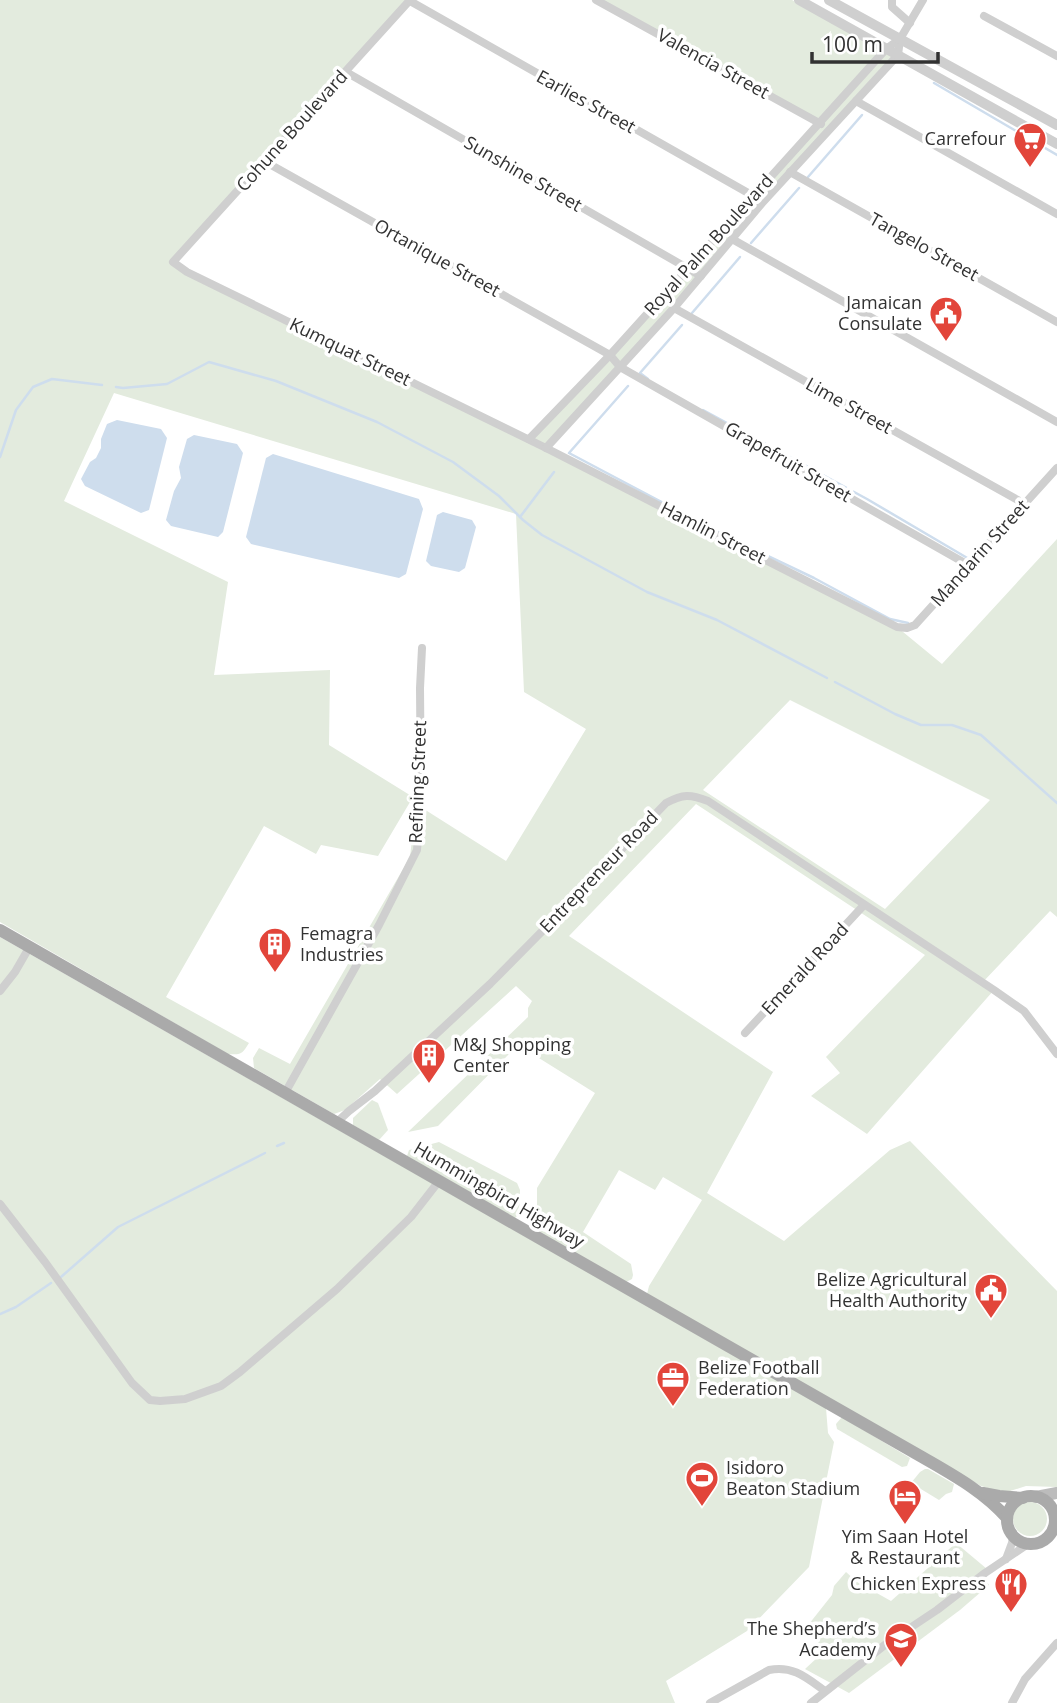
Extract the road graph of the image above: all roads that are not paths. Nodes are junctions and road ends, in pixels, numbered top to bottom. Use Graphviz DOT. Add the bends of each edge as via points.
graph roads {
  1 [pos="410,0"];
  2 [pos="596,0"];
  3 [pos="799,0"];
  4 [pos="829,0"];
  5 [pos="892,0"];
  6 [pos="923,0"];
  7 [pos="984,16"];
  8 [pos="910,23"];
  9 [pos="900,39"];
  10 [pos="886,49"];
  11 [pos="898,55"];
  12 [pos="1057,56"];
  13 [pos="346,72"];
  14 [pos="856,101"];
  15 [pos="820,123"];
  16 [pos="1057,125"];
  17 [pos="830,129"];
  18 [pos="1057,145"];
  19 [pos="264,161"];
  20 [pos="790,172"];
  21 [pos="753,196"];
  22 [pos="763,202"];
  23 [pos="1057,215"];
  24 [pos="732,239"];
  25 [pos="173,262"];
  26 [pos="688,268"];
  27 [pos="701,276"];
  28 [pos="674,308"];
  29 [pos="1057,322"];
  30 [pos="610,355"];
  31 [pos="620,367"];
  32 [pos="1057,422"];
  33 [pos="529,439"];
  34 [pos="546,448"];
  35 [pos="1057,468"];
  36 [pos="1025,504"];
  37 [pos="970,566"];
  38 [pos="897,627"];
  39 [pos="422,648"];
  40 [pos="864,905"];
  41 [pos="0,930"];
  42 [pos="30,946"];
  43 [pos="0,991"];
  44 [pos="745,1033"];
  45 [pos="1057,1054"];
  46 [pos="285,1093"];
  47 [pos="336,1123"];
  48 [pos="439,1181"];
  49 [pos="0,1204"];
  50 [pos="980,1492"];
  51 [pos="1057,1493"];
  52 [pos="1029,1497"];
  53 [pos="1007,1518"];
  54 [pos="1056,1519"];
  55 [pos="1013,1536"];
  56 [pos="1052,1539"];
  57 [pos="1028,1544"];
  58 [pos="1006,1559"];
  59 [pos="1057,1643"];
  60 [pos="825,1691"];
  61 [pos="710,1703"];
  62 [pos="811,1703"];
  63 [pos="1012,1703"];
  1 -- 13 [label="street, Cohune Boulevard"];
  1 -- 21 [label="street, Earlies Street"];
  2 -- 15 [label="street, Valencia Street"];
  3 -- 10 [label="street"];
  4 -- 9 [label="street"];
  5 -- 8 [label="street" via="892,7"];
  6 -- 8 [label="street"];
  7 -- 12 [label="street"];
  8 -- 9 [label="street"];
  9 -- 10 [label="street, Royal Palm Boulevard"];
  9 -- 11 [label="street"];
  9 -- 16 [label="street"];
  10 -- 11 [label="street"];
  10 -- 15 [label="street, Royal Palm Boulevard"];
  11 -- 14 [label="street, Royal Palm Boulevard"];
  11 -- 18 [label="street"];
  13 -- 19 [label="street, Cohune Boulevard"];
  13 -- 26 [label="street, Sunshine Street"];
  14 -- 17 [label="street, Royal Palm Boulevard"];
  14 -- 23 [label="street"];
  15 -- 17 [label="street, Valencia Street"];
  15 -- 21 [label="street, Royal Palm Boulevard"];
  17 -- 20 [label="street, Royal Palm Boulevard"];
  19 -- 25 [label="street, Cohune Boulevard"];
  19 -- 30 [label="street, Ortanique Street"];
  20 -- 22 [label="street, Royal Palm Boulevard"];
  20 -- 29 [label="street, Tangelo Street"];
  21 -- 22 [label="street, Earlies Street"];
  21 -- 26 [label="street, Royal Palm Boulevard"];
  22 -- 24 [label="street, Royal Palm Boulevard"];
  24 -- 27 [label="street, Royal Palm Boulevard"];
  24 -- 32 [label="street"];
  25 -- 33 [label="street, Kumquat Street"];
  26 -- 27 [label="street, Sunshine Street"];
  26 -- 30 [label="street, Royal Palm Boulevard"];
  27 -- 28 [label="street, Royal Palm Boulevard"];
  28 -- 31 [label="street, Royal Palm Boulevard"];
  28 -- 36 [label="street, Lime Street"];
  30 -- 31 [label="street, Grapefruit Street"];
  30 -- 33 [label="street, Royal Palm Boulevard"];
  31 -- 34 [label="street, Royal Palm Boulevard"];
  31 -- 37 [label="street, Grapefruit Street"];
  33 -- 34 [label="street, Hamlin Street"];
  34 -- 38 [label="street, Hamlin Street"];
  35 -- 36 [label="street, Mandarin Street"];
  36 -- 37 [label="street, Mandarin Street"];
  37 -- 38 [label="street, Mandarin Street" via="915,625"];
  39 -- 46 [label="street, Refining Street" via="417,850"];
  40 -- 44 [label="street, Emerald Road"];
  40 -- 45 [label="street, Entrepreneur Road" via="1024,1012"];
  40 -- 47 [label="street, Entrepreneur Road" via="708,801 678,796 666,803 490,984"];
  41 -- 42 [label="main road, Hummingbird Highway"];
  42 -- 43 [label="street"];
  42 -- 46 [label="main road, Hummingbird Highway"];
  46 -- 47 [label="main road, Hummingbird Highway"];
  47 -- 48 [label="main road, Hummingbird Highway"];
  48 -- 49 [label="street" via="411,1217 258,1358 221,1386 172,1401 150,1400 132,1382"];
  48 -- 50 [label="main road, Hummingbird Highway"];
  50 -- 52 [label="main road, Hummingbird Highway"];
  50 -- 53 [label="main road, Hummingbird Highway"];
  51 -- 52 [label="main road"];
  52 -- 53 [label="main road" via="1012,1506"];
  52 -- 54 [label="main road" via="1049,1504"];
  53 -- 55 [label="main road"];
  54 -- 56 [label="main road"];
  55 -- 57 [label="main road"];
  55 -- 58 [label="street"];
  56 -- 57 [label="main road"];
  57 -- 58 [label="street"];
  58 -- 60 [label="street"];
  59 -- 63 [label="street" via="1025,1679"];
  60 -- 61 [label="street" via="790,1670 776,1668"];
  60 -- 62 [label="street"];
}
